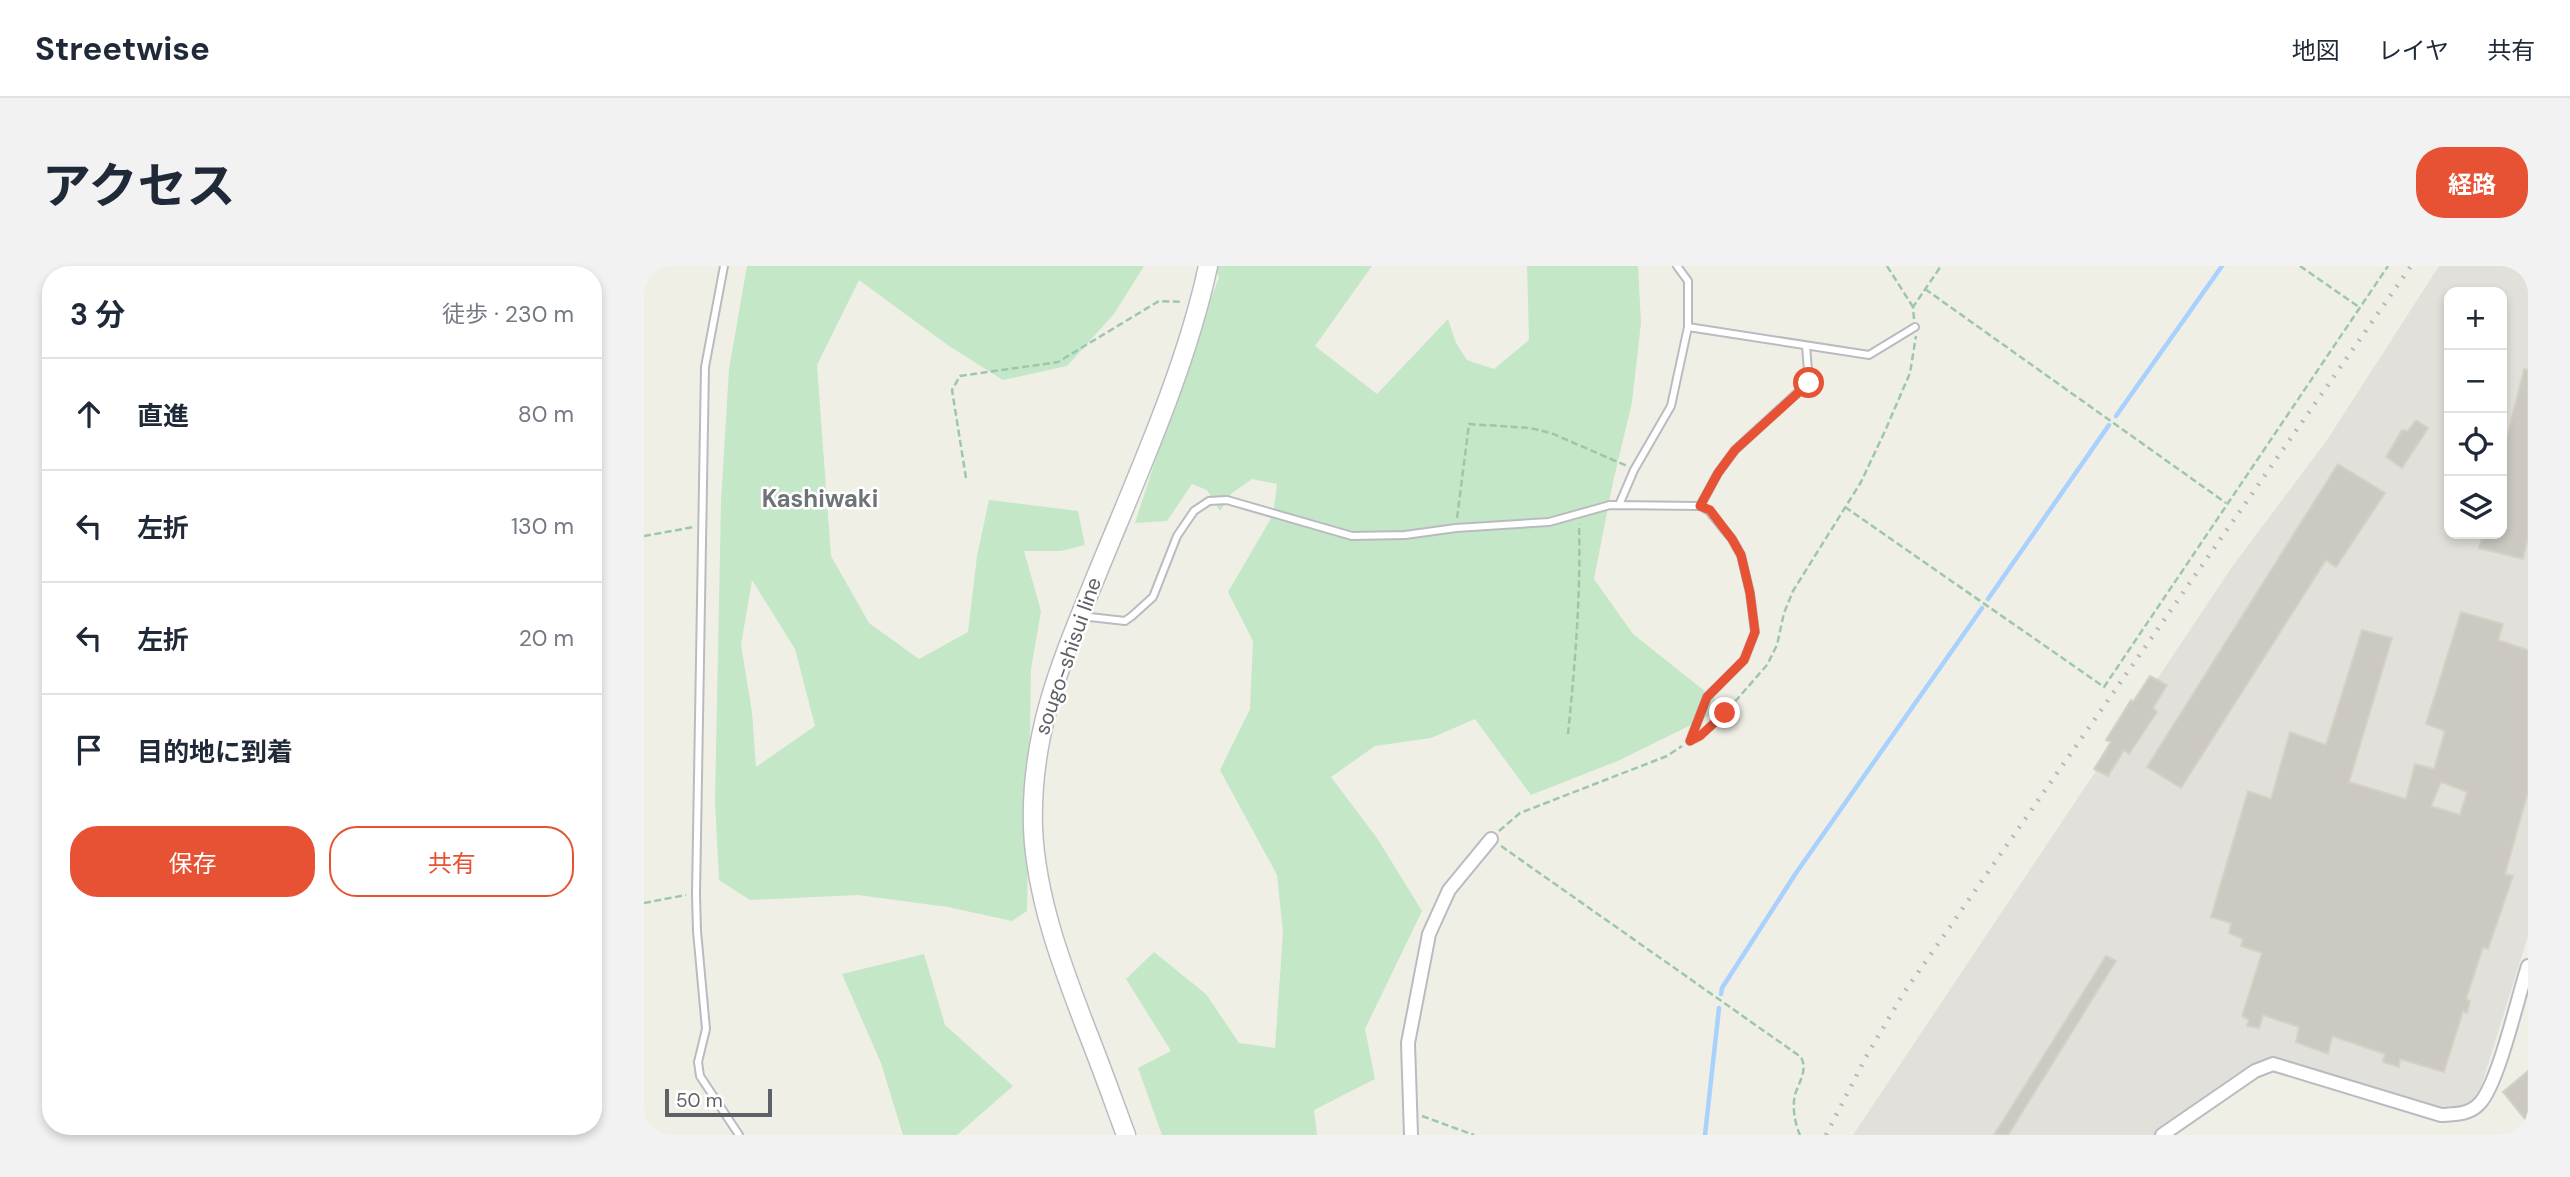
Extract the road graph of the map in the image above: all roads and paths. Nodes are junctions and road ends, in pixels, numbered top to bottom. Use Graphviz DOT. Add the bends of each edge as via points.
graph roads {
  1 [pos="724,266"];
  2 [pos="1208,266"];
  3 [pos="1677,266"];
  4 [pos="1887,266"];
  5 [pos="1941,266"];
  6 [pos="2300,266"];
  7 [pos="2388,266"];
  8 [pos="1925,289"];
  9 [pos="1200,303"];
  10 [pos="1913,307"];
  11 [pos="2358,307"];
  12 [pos="1688,327"];
  13 [pos="1915,327"];
  14 [pos="1806,346"];
  15 [pos="1634,470"];
  16 [pos="966,478"];
  17 [pos="2226,503"];
  18 [pos="1619,505"];
  19 [pos="1700,506"];
  20 [pos="1845,507"];
  21 [pos="1578,513"];
  22 [pos="704,525"];
  23 [pos="1456,528"];
  24 [pos="644,536"];
  25 [pos="1079,616"];
  26 [pos="1568,734"];
  27 [pos="1690,741"];
  28 [pos="1491,839"];
  29 [pos="696,894"];
  30 [pos="644,903"];
  31 [pos="2528,966"];
  32 [pos="1409,1112"];
  33 [pos="739,1135"];
  34 [pos="1126,1135"];
  35 [pos="1411,1135"];
  36 [pos="1474,1135"];
  37 [pos="1800,1135"];
  38 [pos="2162,1135"];
  1 -- 22 [label="lane" via="706,353"];
  2 -- 9 [label="main road, sougo-shisui line"];
  3 -- 12 [label="lane" via="1688,281"];
  4 -- 10 [label="path"];
  5 -- 8 [label="path"];
  6 -- 11 [label="path"];
  7 -- 11 [label="path"];
  8 -- 10 [label="path"];
  8 -- 17 [label="path"];
  9 -- 16 [label="path" via="1159,302 1058,362 960,376 952,390"];
  9 -- 25 [label="main road, sougo-shisui line" via="1164,406"];
  10 -- 13 [label="path"];
  11 -- 17 [label="path"];
  12 -- 14 [label="lane"];
  12 -- 15 [label="lane" via="1671,406"];
  13 -- 14 [label="lane" via="1869,355"];
  13 -- 20 [label="path" via="1917,342 1910,373"];
  14 -- 19 [label="lane" via="1809,383 1735,450"];
  15 -- 18 [label="lane"];
  15 -- 23 [label="path" via="1551,433 1469,424"];
  17 -- 20 [label="path" via="2104,687"];
  18 -- 19 [label="lane"];
  18 -- 21 [label="lane"];
  19 -- 27 [label="lane" via="1710,510 1741,555 1755,632 1744,660 1707,697"];
  20 -- 27 [label="path" via="1793,591 1767,665 1725,713"];
  21 -- 23 [label="lane" via="1549,522"];
  21 -- 26 [label="path" via="1577,643"];
  22 -- 24 [label="path"];
  22 -- 29 [label="lane"];
  23 -- 25 [label="lane" via="1352,536 1227,500 1209,502 1194,511 1182,528 1153,597 1132,616 1125,621"];
  25 -- 34 [label="main road, sougo-shisui line" via="1045,712 1034,782 1033,829 1049,923"];
  27 -- 28 [label="path" via="1667,755 1520,813"];
  28 -- 32 [label="street" via="1449,890 1429,934 1408,1043"];
  28 -- 37 [label="path" via="1801,1057 1804,1072 1794,1099"];
  29 -- 30 [label="path"];
  29 -- 33 [label="lane" via="706,1029 698,1062 700,1076"];
  31 -- 38 [label="street" via="2491,1084 2480,1104 2464,1114 2441,1115 2273,1064 2255,1071"];
  32 -- 35 [label="street"];
  32 -- 36 [label="path"];
}
